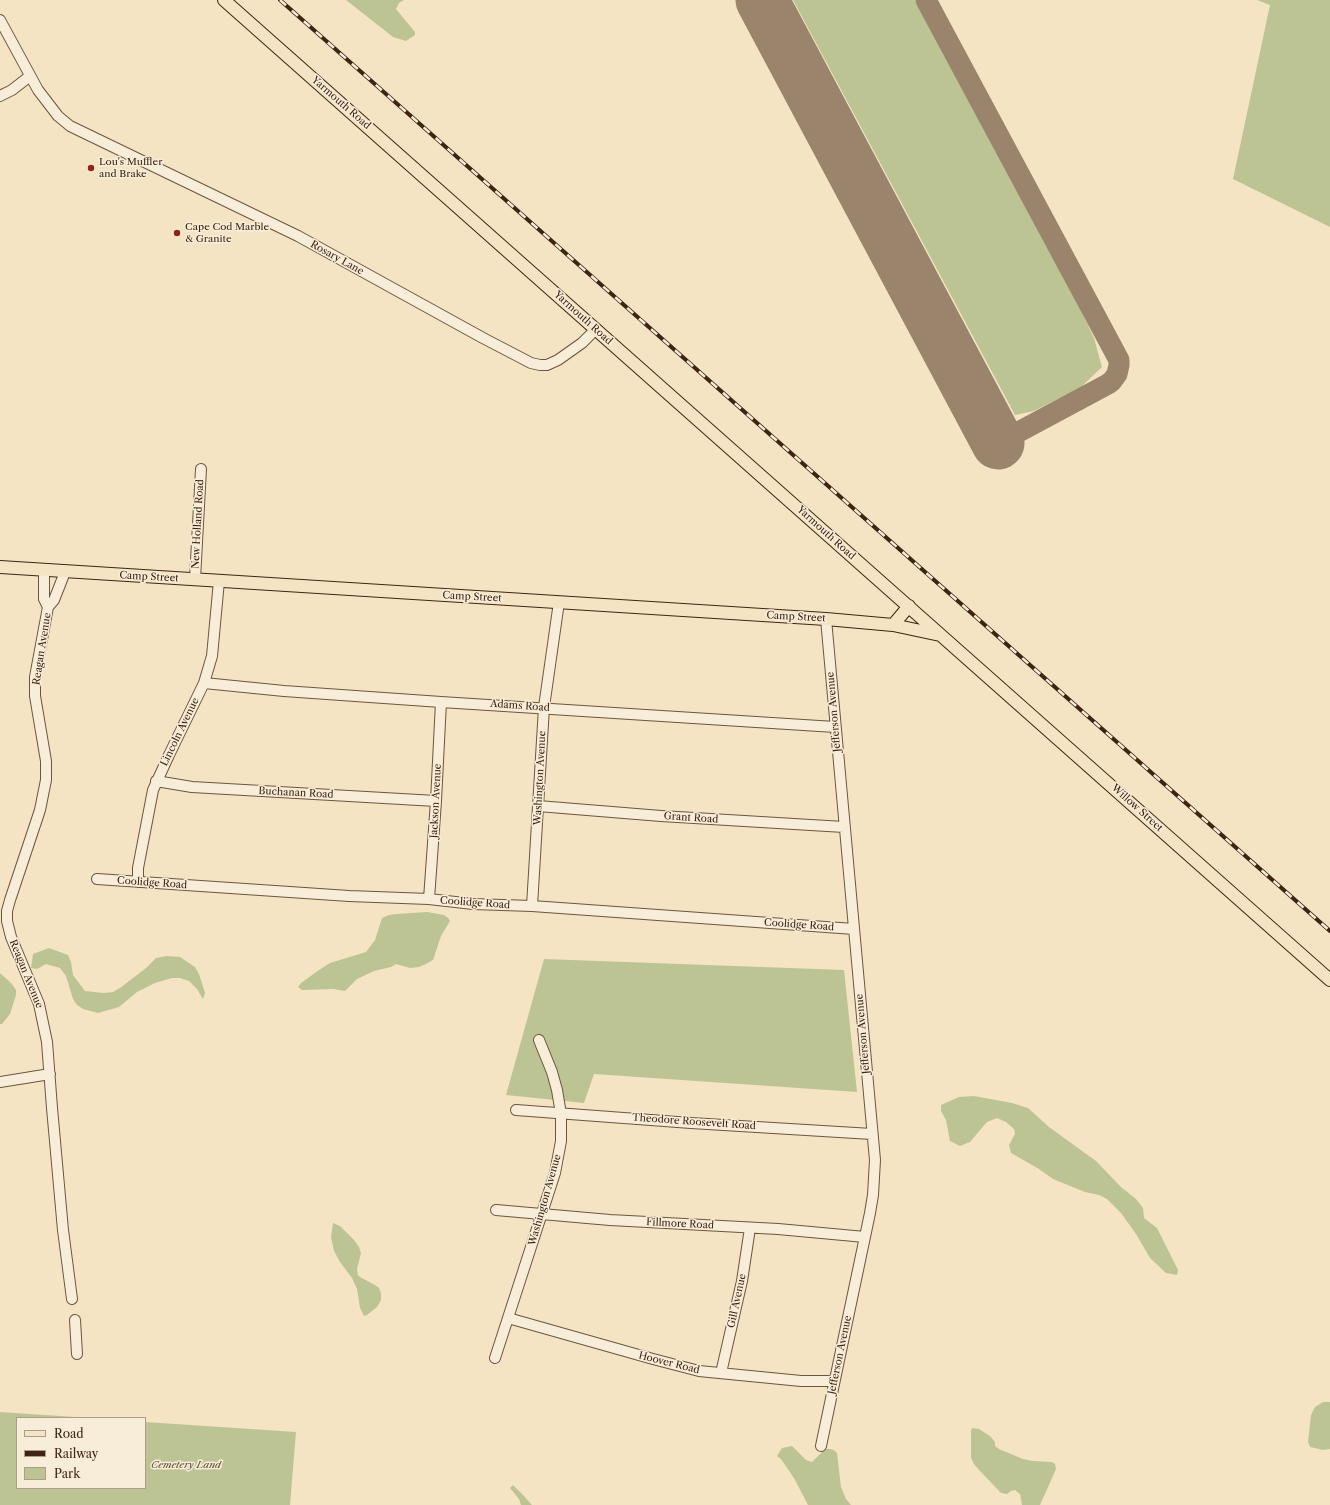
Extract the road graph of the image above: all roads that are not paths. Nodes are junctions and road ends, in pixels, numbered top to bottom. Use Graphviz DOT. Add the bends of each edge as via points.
graph roads {
  1 [pos="224,0"];
  2 [pos="0,20"];
  3 [pos="30,76"];
  4 [pos="0,96"];
  5 [pos="596,329"];
  6 [pos="201,469"];
  7 [pos="0,567"];
  8 [pos="44,570"];
  9 [pos="65,572"];
  10 [pos="195,579"];
  11 [pos="219,581"];
  12 [pos="559,602"];
  13 [pos="909,606"];
  14 [pos="48,607"];
  15 [pos="826,619"];
  16 [pos="893,625"];
  17 [pos="943,636"];
  18 [pos="204,683"];
  19 [pos="441,702"];
  20 [pos="544,708"];
  21 [pos="835,727"];
  22 [pos="156,781"];
  23 [pos="436,801"];
  24 [pos="538,806"];
  25 [pos="844,827"];
  26 [pos="97,879"];
  27 [pos="138,882"];
  28 [pos="429,899"];
  29 [pos="532,906"];
  30 [pos="854,929"];
  31 [pos="1330,980"];
  32 [pos="538,1040"];
  33 [pos="50,1074"];
  34 [pos="0,1082"];
  35 [pos="516,1110"];
  36 [pos="561,1114"];
  37 [pos="872,1134"];
  38 [pos="496,1210"];
  39 [pos="542,1213"];
  40 [pos="750,1228"];
  41 [pos="865,1237"];
  42 [pos="72,1299"];
  43 [pos="508,1318"];
  44 [pos="75,1320"];
  45 [pos="77,1354"];
  46 [pos="495,1358"];
  47 [pos="721,1373"];
  48 [pos="834,1381"];
  49 [pos="821,1446"];
  1 -- 5 [label="main road, Yarmouth Road"];
  2 -- 3 [label="street, Rosary Lane"];
  3 -- 4 [label="street"];
  3 -- 5 [label="street, Rosary Lane" via="52,109 70,126 298,236 531,363 540,366 558,360"];
  5 -- 13 [label="main road, Yarmouth Road"];
  6 -- 10 [label="street, New Holland Road"];
  7 -- 8 [label="main road, Camp Street"];
  8 -- 9 [label="main road, Camp Street"];
  8 -- 14 [label="street, Reagan Avenue" via="44,599"];
  9 -- 10 [label="main road, Camp Street"];
  9 -- 14 [label="street, Reagan Avenue" via="54,600"];
  10 -- 11 [label="main road, Camp Street"];
  11 -- 12 [label="main road, Camp Street"];
  11 -- 18 [label="street, Lincoln Avenue" via="212,656"];
  12 -- 15 [label="main road, Camp Street"];
  12 -- 20 [label="street, Washington Avenue"];
  13 -- 16 [label="main road"];
  13 -- 17 [label="main road, Yarmouth Road"];
  14 -- 33 [label="street, Reagan Avenue" via="35,677 35,696 46,761 46,780 40,810 10,900 7,921 11,937 39,1004 47,1042"];
  15 -- 16 [label="main road, Camp Street"];
  15 -- 21 [label="street, Jefferson Avenue"];
  16 -- 17 [label="main road, Camp Street"];
  17 -- 31 [label="main road, Willow Street"];
  18 -- 19 [label="street, Adams Road"];
  18 -- 22 [label="street, Lincoln Avenue"];
  19 -- 20 [label="street, Adams Road"];
  19 -- 23 [label="street, Jackson Avenue"];
  20 -- 21 [label="street, Adams Road"];
  20 -- 24 [label="street, Washington Avenue"];
  21 -- 25 [label="street, Jefferson Avenue"];
  22 -- 23 [label="street, Buchanan Road" via="192,787"];
  22 -- 27 [label="street, Lincoln Avenue" via="138,868"];
  23 -- 28 [label="street, Jackson Avenue"];
  24 -- 25 [label="street, Grant Road"];
  24 -- 29 [label="street, Washington Avenue"];
  25 -- 30 [label="street, Jefferson Avenue"];
  26 -- 27 [label="street, Coolidge Road"];
  27 -- 28 [label="street, Coolidge Road"];
  28 -- 29 [label="street, Coolidge Road" via="473,904"];
  29 -- 30 [label="street, Coolidge Road"];
  30 -- 37 [label="street, Jefferson Avenue"];
  32 -- 36 [label="street, Washington Avenue" via="552,1072"];
  33 -- 34 [label="street"];
  33 -- 42 [label="street, Reagan Avenue" via="63,1230"];
  35 -- 36 [label="street, Theodore Roosevelt Road"];
  36 -- 37 [label="street, Theodore Roosevelt Road"];
  36 -- 39 [label="street, Washington Avenue" via="561,1141 557,1163"];
  37 -- 41 [label="street, Jefferson Avenue" via="873,1195"];
  38 -- 39 [label="street, Fillmore Road"];
  39 -- 40 [label="street, Fillmore Road" via="610,1220"];
  39 -- 43 [label="street, Washington Avenue"];
  40 -- 41 [label="street, Fillmore Road"];
  40 -- 47 [label="street, Gill Avenue" via="742,1281"];
  41 -- 48 [label="street, Jefferson Avenue"];
  43 -- 46 [label="street, Washington Avenue"];
  43 -- 47 [label="street, Hoover Road" via="679,1366"];
  44 -- 45 [label="street"];
  47 -- 48 [label="street, Hoover Road" via="801,1381"];
  48 -- 49 [label="street, Jefferson Avenue"];
}
